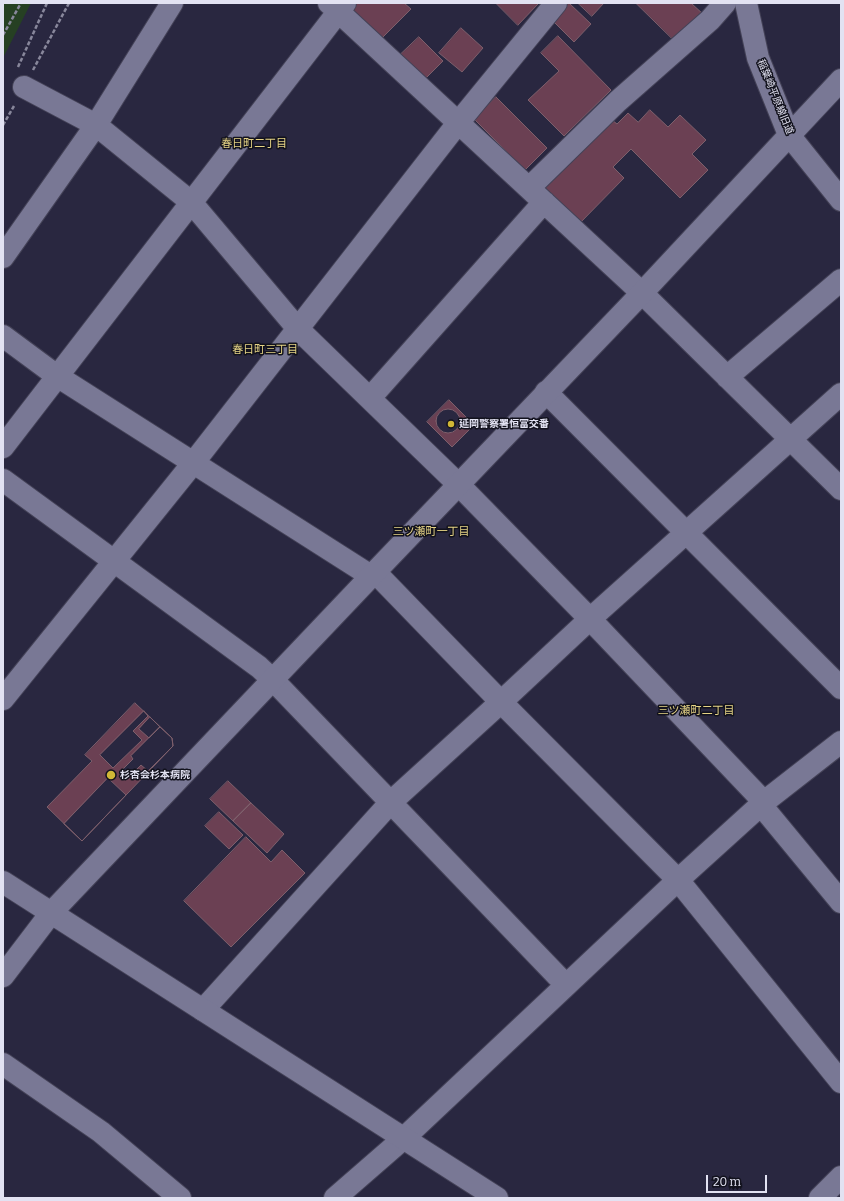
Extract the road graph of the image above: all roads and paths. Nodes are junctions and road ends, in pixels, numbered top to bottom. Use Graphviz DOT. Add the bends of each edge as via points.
graph roads {
  1 [pos="21,3"];
  2 [pos="47,3"];
  3 [pos="69,3"];
  4 [pos="172,3"];
  5 [pos="556,3"];
  6 [pos="725,3"];
  7 [pos="746,3"];
  8 [pos="337,6"];
  9 [pos="3,36"];
  10 [pos="841,80"];
  11 [pos="24,87"];
  12 [pos="458,123"];
  13 [pos="96,126"];
  14 [pos="789,135"];
  15 [pos="537,195"];
  16 [pos="841,200"];
  17 [pos="191,202"];
  18 [pos="3,257"];
  19 [pos="841,280"];
  20 [pos="642,293"];
  21 [pos="298,329"];
  22 [pos="3,336"];
  23 [pos="57,376"];
  24 [pos="727,377"];
  25 [pos="546,392"];
  26 [pos="841,394"];
  27 [pos="370,398"];
  28 [pos="790,438"];
  29 [pos="3,447"];
  30 [pos="194,462"];
  31 [pos="3,480"];
  32 [pos="459,485"];
  33 [pos="841,489"];
  34 [pos="686,533"];
  35 [pos="114,561"];
  36 [pos="373,574"];
  37 [pos="590,619"];
  38 [pos="274,680"];
  39 [pos="841,688"];
  40 [pos="3,699"];
  41 [pos="501,702"];
  42 [pos="841,742"];
  43 [pos="391,802"];
  44 [pos="762,804"];
  45 [pos="678,880"];
  46 [pos="3,882"];
  47 [pos="841,902"];
  48 [pos="51,913"];
  49 [pos="3,976"];
  50 [pos="566,985"];
  51 [pos="203,1010"];
  52 [pos="3,1064"];
  53 [pos="841,1082"];
  54 [pos="404,1138"];
  55 [pos="841,1178"];
  56 [pos="180,1198"];
  57 [pos="335,1198"];
  58 [pos="497,1198"];
  59 [pos="820,1198"];
  1 -- 9 [label="path"];
  2 -- 11 [label="path" via="16,74"];
  3 -- 11 [label="path"];
  4 -- 13 [label="street"];
  5 -- 12 [label="street"];
  6 -- 15 [label="street" via="710,20 618,102"];
  7 -- 14 [label="street, 稲葉崎平原線旧道" via="758,58"];
  8 -- 12 [label="street"];
  8 -- 17 [label="street"];
  10 -- 14 [label="street"];
  11 -- 13 [label="street"];
  12 -- 15 [label="street"];
  12 -- 21 [label="street"];
  13 -- 17 [label="street"];
  13 -- 18 [label="street"];
  14 -- 16 [label="street, 稲葉崎平原線旧道"];
  14 -- 20 [label="street"];
  15 -- 20 [label="street"];
  15 -- 27 [label="street"];
  17 -- 21 [label="street"];
  17 -- 23 [label="street"];
  19 -- 24 [label="street"];
  20 -- 24 [label="street"];
  20 -- 25 [label="street"];
  21 -- 27 [label="street"];
  21 -- 30 [label="street"];
  22 -- 23 [label="street"];
  23 -- 29 [label="street"];
  23 -- 30 [label="street"];
  24 -- 28 [label="street"];
  25 -- 32 [label="street"];
  25 -- 34 [label="street"];
  26 -- 28 [label="street"];
  27 -- 32 [label="street"];
  28 -- 33 [label="street"];
  28 -- 34 [label="street"];
  30 -- 35 [label="street"];
  30 -- 36 [label="street"];
  31 -- 35 [label="street"];
  32 -- 36 [label="street"];
  32 -- 37 [label="street"];
  34 -- 37 [label="street"];
  34 -- 39 [label="street"];
  35 -- 38 [label="street"];
  35 -- 40 [label="street"];
  36 -- 38 [label="street"];
  36 -- 41 [label="street"];
  37 -- 41 [label="street"];
  37 -- 44 [label="street"];
  38 -- 43 [label="street"];
  38 -- 48 [label="street"];
  41 -- 43 [label="street"];
  41 -- 45 [label="street"];
  42 -- 44 [label="street"];
  43 -- 50 [label="street"];
  43 -- 51 [label="street"];
  44 -- 45 [label="street"];
  44 -- 47 [label="street"];
  45 -- 50 [label="street"];
  45 -- 53 [label="street"];
  46 -- 48 [label="street"];
  48 -- 49 [label="street"];
  48 -- 51 [label="street"];
  50 -- 54 [label="street"];
  51 -- 54 [label="street"];
  52 -- 56 [label="street" via="101,1132"];
  54 -- 57 [label="street"];
  54 -- 58 [label="street"];
  55 -- 59 [label="street"];
}
